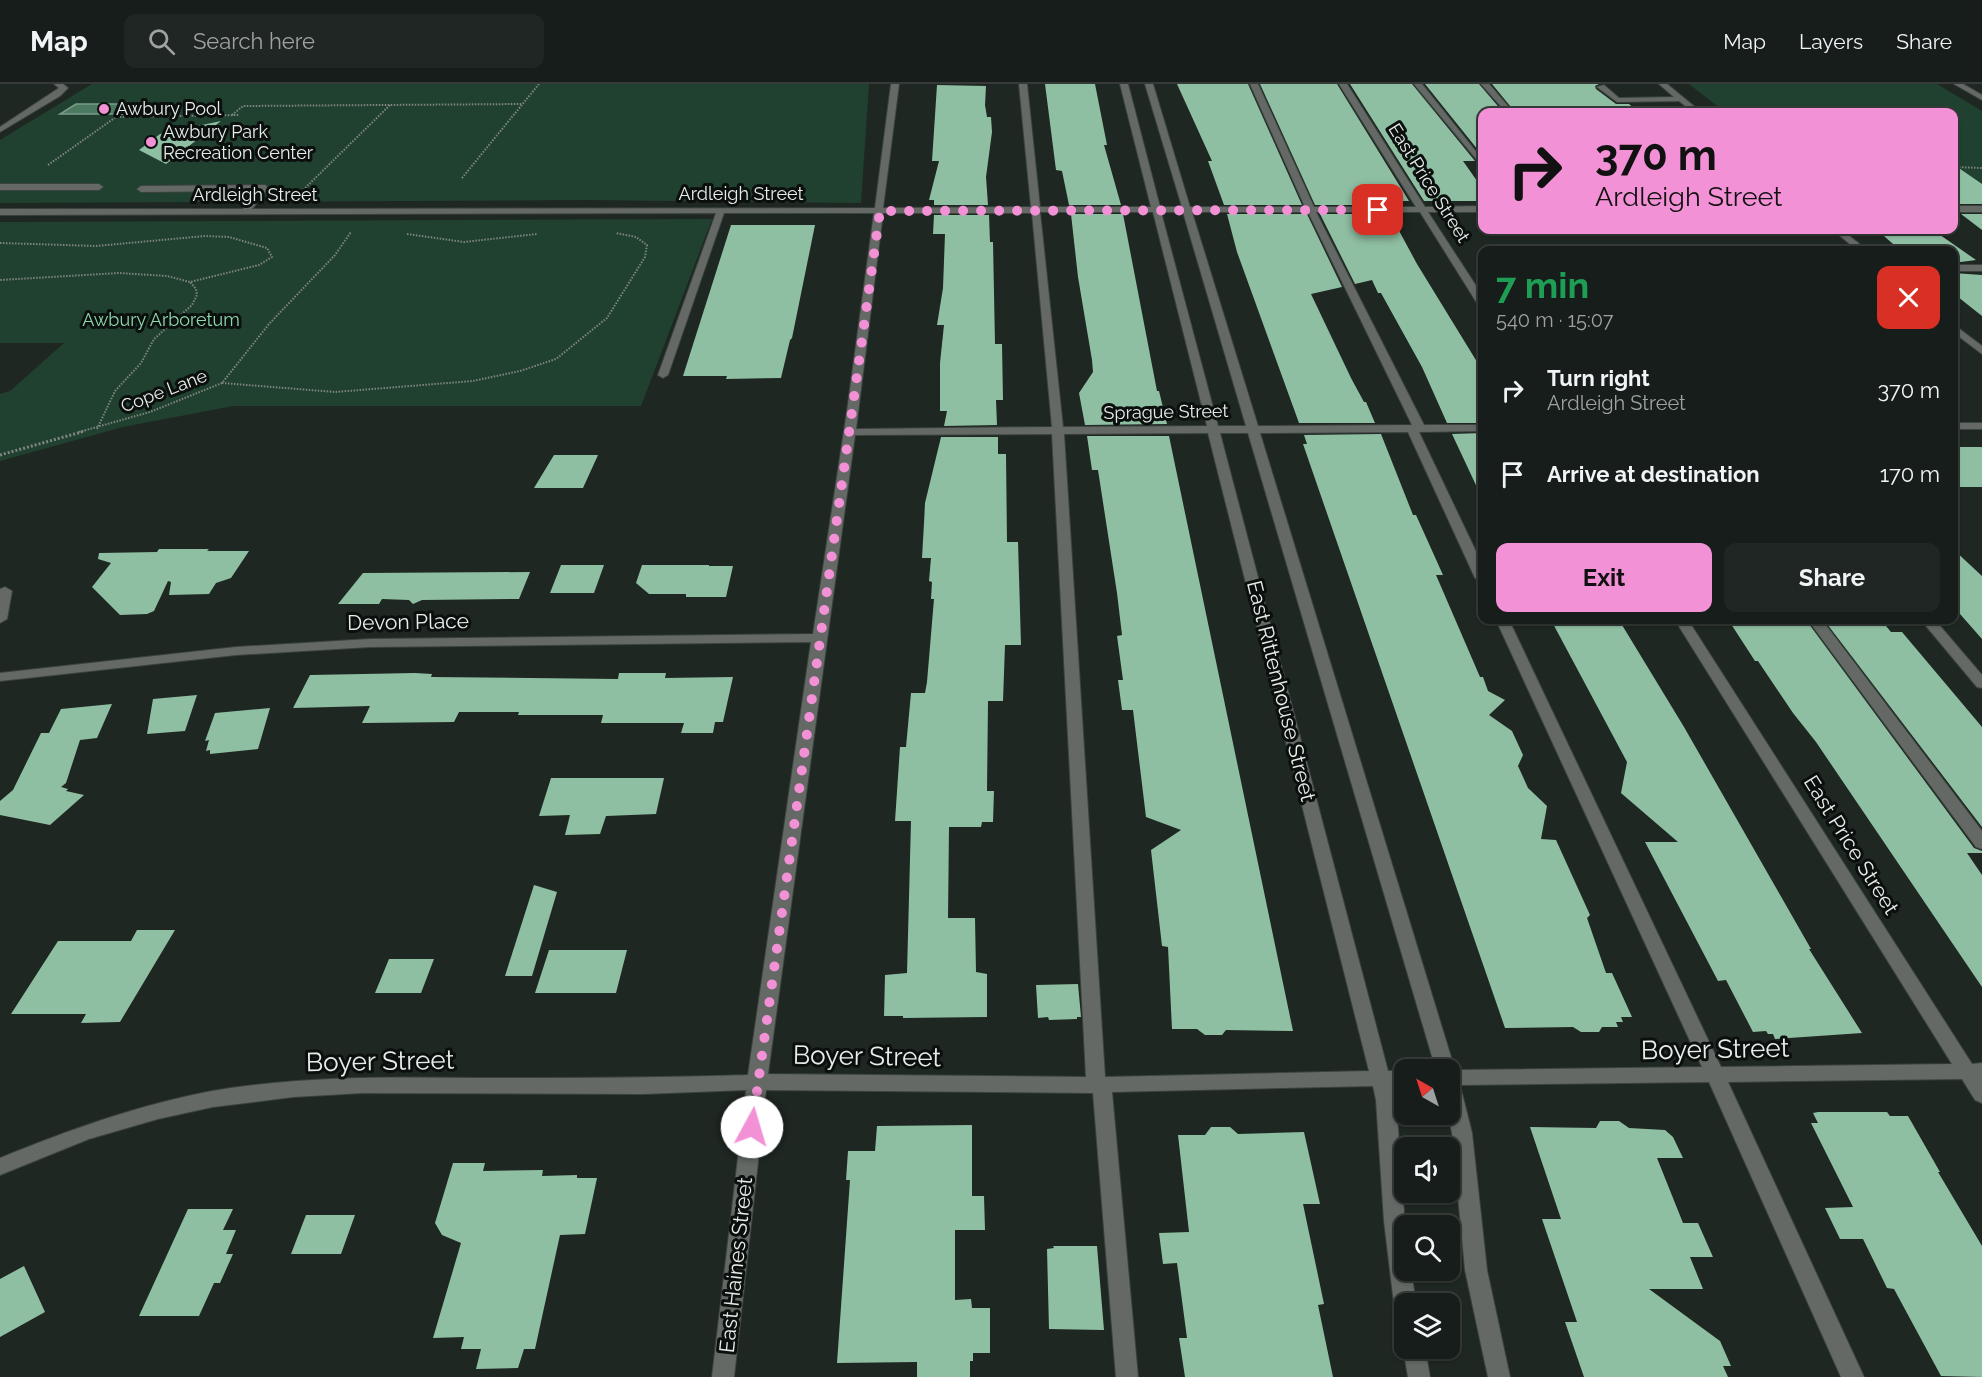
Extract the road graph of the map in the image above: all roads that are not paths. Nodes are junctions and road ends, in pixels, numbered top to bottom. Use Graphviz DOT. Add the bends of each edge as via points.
graph roads {
  1 [pos="58,84"];
  2 [pos="896,84"];
  3 [pos="1023,84"];
  4 [pos="1124,84"];
  5 [pos="1149,84"];
  6 [pos="1254,84"];
  7 [pos="1343,84"];
  8 [pos="1418,84"];
  9 [pos="1485,84"];
  10 [pos="1663,84"];
  11 [pos="1958,84"];
  12 [pos="1600,87"];
  13 [pos="1982,98"];
  14 [pos="1681,99"];
  15 [pos="1506,108"];
  16 [pos="1692,108"];
  17 [pos="0,130"];
  18 [pos="1478,159"];
  19 [pos="16,187"];
  20 [pos="99,187"];
  21 [pos="0,188"];
  22 [pos="141,189"];
  23 [pos="0,199"];
  24 [pos="1982,208"];
  25 [pos="1423,209"];
  26 [pos="1478,209"];
  27 [pos="1958,209"];
  28 [pos="721,210"];
  29 [pos="1037,210"];
  30 [pos="1156,210"];
  31 [pos="1188,210"];
  32 [pos="1311,210"];
  33 [pos="246,211"];
  34 [pos="880,211"];
  35 [pos="0,212"];
  36 [pos="1842,234"];
  37 [pos="1857,246"];
  38 [pos="1958,268"];
  39 [pos="1982,268"];
  40 [pos="1478,297"];
  41 [pos="1958,331"];
  42 [pos="1965,337"];
  43 [pos="1982,337"];
  44 [pos="1982,351"];
  45 [pos="663,375"];
  46 [pos="1958,426"];
  47 [pos="1982,426"];
  48 [pos="1478,428"];
  49 [pos="1214,429"];
  50 [pos="1253,429"];
  51 [pos="1416,429"];
  52 [pos="1058,431"];
  53 [pos="850,432"];
  54 [pos="1478,569"];
  55 [pos="5,591"];
  56 [pos="0,619"];
  57 [pos="1504,624"];
  58 [pos="1685,624"];
  59 [pos="1818,624"];
  60 [pos="1931,624"];
  61 [pos="819,638"];
  62 [pos="0,677"];
  63 [pos="1982,684"];
  64 [pos="1982,843"];
  65 [pos="1443,1059"];
  66 [pos="1975,1071"];
  67 [pos="1716,1076"];
  68 [pos="1394,1078"];
  69 [pos="1380,1079"];
  70 [pos="1460,1079"];
  71 [pos="757,1082"];
  72 [pos="1099,1085"];
  73 [pos="1982,1095"];
  74 [pos="1460,1124"];
  75 [pos="0,1167"];
  76 [pos="1404,1293"];
  77 [pos="1416,1359"];
  78 [pos="723,1377"];
  79 [pos="1127,1377"];
  80 [pos="1419,1377"];
  81 [pos="1499,1377"];
  82 [pos="1853,1377"];
  1 -- 17 [label="street" via="64,88 57,94"];
  2 -- 34 [label="street, East Haines Street"];
  3 -- 29 [label="street"];
  4 -- 30 [label="street, East Rittenhouse Street"];
  5 -- 31 [label="street, East Rittenhouse Street"];
  6 -- 32 [label="street"];
  7 -- 25 [label="street, East Price Street"];
  8 -- 18 [label="street"];
  9 -- 15 [label="street"];
  10 -- 14 [label="street"];
  11 -- 13 [label="street"];
  12 -- 14 [label="street" via="1617,100"];
  14 -- 16 [label="street"];
  19 -- 20 [label="street"];
  19 -- 21 [label="street"];
  19 -- 23 [label="street"];
  22 -- 33 [label="street" via="265,188"];
  24 -- 27 [label="street"];
  25 -- 26 [label="street, Ardleigh Street"];
  25 -- 32 [label="street, Ardleigh Street"];
  25 -- 40 [label="street, East Price Street"];
  28 -- 33 [label="street, Ardleigh Street"];
  28 -- 34 [label="street, Ardleigh Street"];
  28 -- 45 [label="street"];
  29 -- 30 [label="street, Ardleigh Street"];
  29 -- 34 [label="street, Ardleigh Street"];
  29 -- 52 [label="street"];
  30 -- 31 [label="street, Ardleigh Street"];
  30 -- 49 [label="street, East Rittenhouse Street"];
  31 -- 32 [label="street, Ardleigh Street"];
  31 -- 50 [label="street, East Rittenhouse Street"];
  32 -- 51 [label="street"];
  33 -- 35 [label="street, Ardleigh Street"];
  34 -- 53 [label="street, East Haines Street"];
  36 -- 37 [label="street"];
  38 -- 39 [label="street"];
  41 -- 42 [label="street"];
  42 -- 43 [label="street"];
  42 -- 44 [label="street"];
  46 -- 47 [label="street"];
  48 -- 51 [label="street, Sprague Street"];
  49 -- 50 [label="street, Sprague Street"];
  49 -- 52 [label="street, Sprague Street"];
  49 -- 69 [label="street, East Rittenhouse Street"];
  50 -- 51 [label="street, Sprague Street"];
  50 -- 65 [label="street, East Rittenhouse Street"];
  51 -- 54 [label="street"];
  52 -- 53 [label="street, Sprague Street"];
  52 -- 72 [label="street"];
  53 -- 61 [label="street, East Haines Street"];
  55 -- 56 [label="street"];
  57 -- 67 [label="street"];
  58 -- 66 [label="street, East Price Street"];
  59 -- 64 [label="street"];
  60 -- 63 [label="street"];
  61 -- 62 [label="street, Devon Place" via="370,643 236,651"];
  61 -- 71 [label="street, East Haines Street"];
  66 -- 67 [label="street, Boyer Street"];
  66 -- 73 [label="street, East Price Street"];
  67 -- 70 [label="street, Boyer Street"];
  67 -- 82 [label="street"];
  68 -- 69 [label="street, Boyer Street"];
  69 -- 72 [label="street, Boyer Street"];
  69 -- 76 [label="street, East Rittenhouse Street" via="1389,1126 1394,1221"];
  71 -- 72 [label="street, Boyer Street"];
  71 -- 75 [label="street, Boyer Street" via="644,1086 363,1085 261,1092 187,1104 85,1132"];
  71 -- 78 [label="street, East Haines Street"];
  72 -- 79 [label="street"];
  74 -- 81 [label="street" via="1476,1270"];
  77 -- 80 [label="street"];
}
